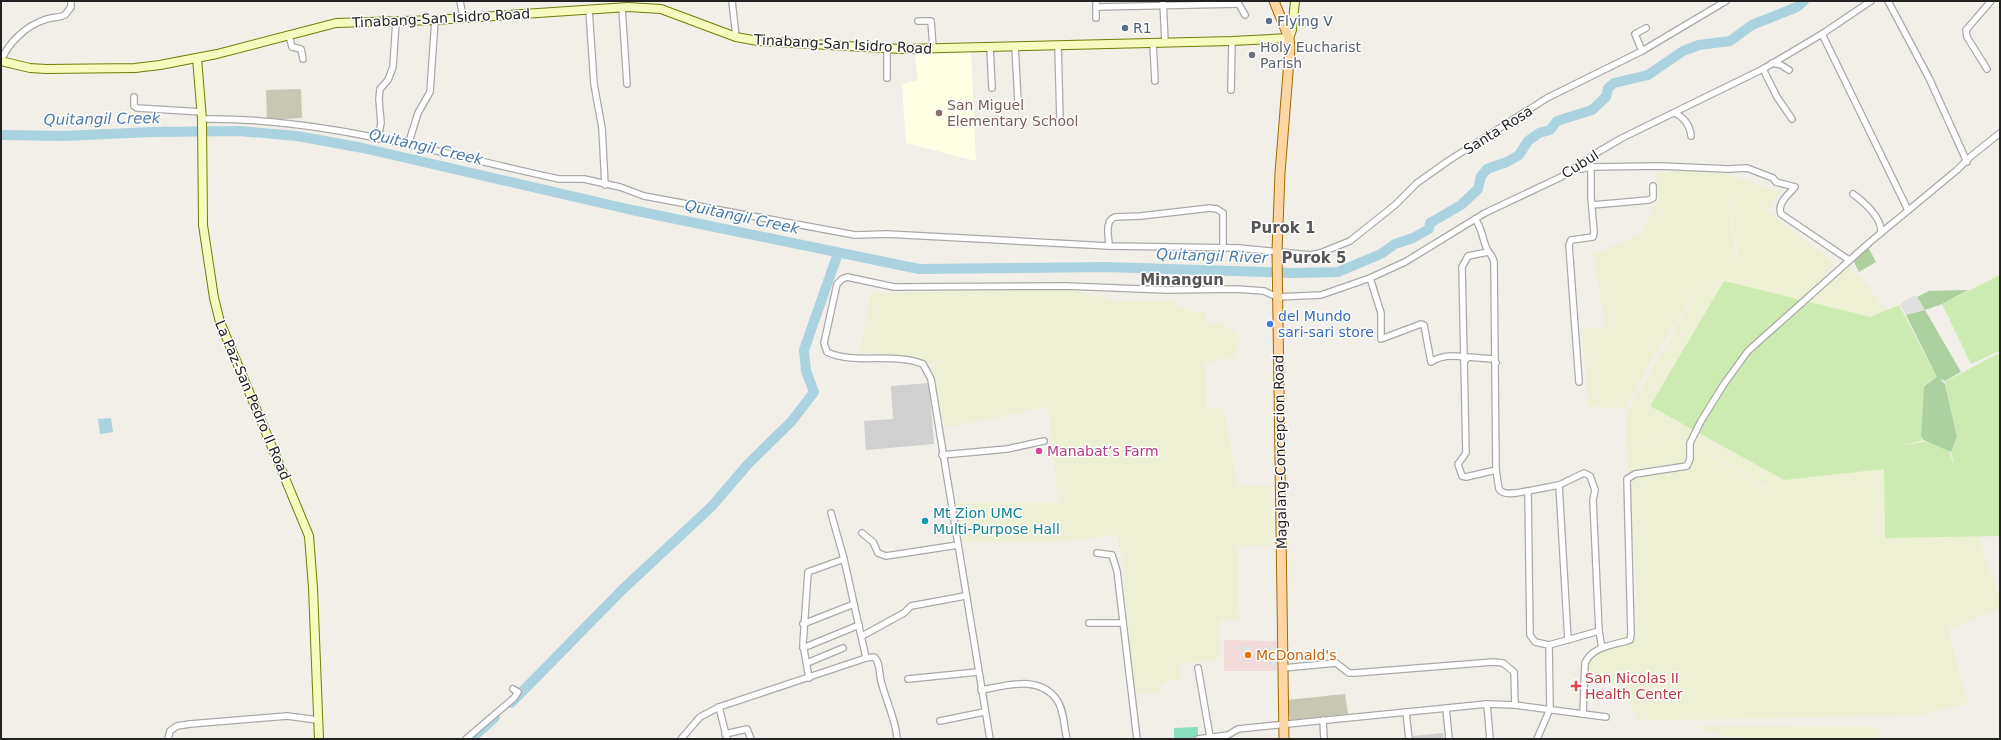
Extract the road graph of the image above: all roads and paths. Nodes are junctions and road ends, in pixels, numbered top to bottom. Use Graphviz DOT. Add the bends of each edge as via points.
graph roads {
  1 [pos="70,1"];
  2 [pos="460,1"];
  3 [pos="732,1"];
  4 [pos="1274,1"];
  5 [pos="1295,1"];
  6 [pos="1726,1"];
  7 [pos="1871,1"];
  8 [pos="1888,1"];
  9 [pos="1991,1"];
  10 [pos="1238,2"];
  11 [pos="1163,3"];
  12 [pos="1187,3"];
  13 [pos="1210,3"];
  14 [pos="641,4"];
  15 [pos="1096,4"];
  16 [pos="1119,4"];
  17 [pos="1141,4"];
  18 [pos="622,8"];
  19 [pos="590,10"];
  20 [pos="1245,14"];
  21 [pos="463,17"];
  22 [pos="1096,18"];
  23 [pos="435,20"];
  24 [pos="396,21"];
  25 [pos="918,21"];
  26 [pos="1646,28"];
  27 [pos="1822,34"];
  28 [pos="289,35"];
  29 [pos="736,37"];
  30 [pos="1289,38"];
  31 [pos="1232,41"];
  32 [pos="1166,42"];
  33 [pos="1153,43"];
  34 [pos="1058,45"];
  35 [pos="1015,46"];
  36 [pos="990,47"];
  37 [pos="887,48"];
  38 [pos="933,48"];
  39 [pos="1642,51"];
  40 [pos="197,58"];
  41 [pos="303,59"];
  42 [pos="1,61"];
  43 [pos="1772,63"];
  44 [pos="1762,69"];
  45 [pos="1987,69"];
  46 [pos="1789,70"];
  47 [pos="887,78"];
  48 [pos="1155,81"];
  49 [pos="627,84"];
  50 [pos="992,88"];
  51 [pos="1231,90"];
  52 [pos="134,97"];
  53 [pos="1018,102"];
  54 [pos="1674,113"];
  55 [pos="202,118"];
  56 [pos="1792,119"];
  57 [pos="1060,120"];
  58 [pos="2000,133"];
  59 [pos="1691,136"];
  60 [pos="378,139"];
  61 [pos="408,145"];
  62 [pos="1967,162"];
  63 [pos="1580,164"];
  64 [pos="1591,167"];
  65 [pos="605,185"];
  66 [pos="1653,186"];
  67 [pos="1853,194"];
  68 [pos="1592,205"];
  69 [pos="1908,210"];
  70 [pos="1475,219"];
  71 [pos="1881,232"];
  72 [pos="1109,246"];
  73 [pos="1223,248"];
  74 [pos="1277,251"];
  75 [pos="1488,252"];
  76 [pos="1849,260"];
  77 [pos="1370,278"];
  78 [pos="1277,294"];
  79 [pos="1464,360"];
  80 [pos="1496,363"];
  81 [pos="1579,382"];
  82 [pos="1044,441"];
  83 [pos="942,455"];
  84 [pos="1496,470"];
  85 [pos="1559,485"];
  86 [pos="1528,491"];
  87 [pos="831,513"];
  88 [pos="862,533"];
  89 [pos="958,545"];
  90 [pos="1097,553"];
  91 [pos="844,560"];
  92 [pos="965,596"];
  93 [pos="854,604"];
  94 [pos="1089,623"];
  95 [pos="1123,623"];
  96 [pos="803,624"];
  97 [pos="859,625"];
  98 [pos="1599,631"];
  99 [pos="862,636"];
  100 [pos="1568,640"];
  101 [pos="1549,644"];
  102 [pos="803,648"];
  103 [pos="843,648"];
  104 [pos="1602,648"];
  105 [pos="866,658"];
  106 [pos="808,663"];
  107 [pos="1198,668"];
  108 [pos="1283,668"];
  109 [pos="978,672"];
  110 [pos="809,678"];
  111 [pos="908,679"];
  112 [pos="513,689"];
  113 [pos="981,690"];
  114 [pos="1487,704"];
  115 [pos="1515,706"];
  116 [pos="719,707"];
  117 [pos="1446,708"];
  118 [pos="1550,709"];
  119 [pos="984,712"];
  120 [pos="1406,712"];
  121 [pos="1583,714"];
  122 [pos="1606,717"];
  123 [pos="318,720"];
  124 [pos="1323,720"];
  125 [pos="940,721"];
  126 [pos="1284,725"];
  127 [pos="726,736"];
  128 [pos="1210,737"];
  129 [pos="1228,737"];
  130 [pos="168,739"];
  131 [pos="319,739"];
  132 [pos="466,739"];
  133 [pos="681,739"];
  134 [pos="751,739"];
  135 [pos="897,739"];
  136 [pos="990,739"];
  137 [pos="1067,739"];
  138 [pos="1137,739"];
  139 [pos="1198,739"];
  140 [pos="1284,739"];
  141 [pos="1324,739"];
  142 [pos="1409,739"];
  143 [pos="1449,739"];
  144 [pos="1490,739"];
  145 [pos="1537,739"];
  1 -- 42 [label="street" via="71,7 65,15 46,19 29,27 8,46"];
  2 -- 21 [label="street"];
  3 -- 29 [label="street"];
  4 -- 30 [label="main road, Magalang-Concepcion Road"];
  5 -- 30 [label="street"];
  6 -- 39 [label="street, Santa Rosa"];
  7 -- 27 [label="street, Cubul"];
  8 -- 62 [label="street" via="1929,78"];
  9 -- 45 [label="street" via="1966,30 1967,37"];
  10 -- 13 [label="street"];
  10 -- 20 [label="street"];
  11 -- 12 [label="street"];
  11 -- 17 [label="street"];
  11 -- 32 [label="street"];
  12 -- 13 [label="street"];
  14 -- 18 [label="street, Tinabang-San Isidro Road"];
  14 -- 29 [label="street, Tinabang-San Isidro Road" via="671,12"];
  15 -- 16 [label="street"];
  15 -- 22 [label="street"];
  16 -- 17 [label="street"];
  18 -- 19 [label="street, Tinabang-San Isidro Road"];
  18 -- 49 [label="street"];
  19 -- 21 [label="street, Tinabang-San Isidro Road"];
  19 -- 65 [label="street" via="594,84 602,128"];
  21 -- 23 [label="street, Tinabang-San Isidro Road"];
  23 -- 24 [label="street, Tinabang-San Isidro Road"];
  23 -- 61 [label="street" via="430,92 418,113"];
  24 -- 28 [label="street, Tinabang-San Isidro Road" via="336,23"];
  24 -- 60 [label="street" via="394,67 388,80 380,88 381,122"];
  25 -- 38 [label="street" via="931,21"];
  26 -- 39 [label="street" via="1635,34"];
  27 -- 43 [label="street, Cubul"];
  27 -- 69 [label="street"];
  28 -- 40 [label="street, Tinabang-San Isidro Road"];
  28 -- 41 [label="street" via="292,47 301,49"];
  29 -- 37 [label="street, Tinabang-San Isidro Road" via="758,41"];
  30 -- 31 [label="street, Tinabang-San Isidro Road"];
  30 -- 74 [label="main road, Magalang-Concepcion Road"];
  31 -- 32 [label="street, Tinabang-San Isidro Road"];
  31 -- 51 [label="street"];
  32 -- 33 [label="street, Tinabang-San Isidro Road"];
  33 -- 34 [label="street, Tinabang-San Isidro Road"];
  33 -- 48 [label="street"];
  34 -- 35 [label="street, Tinabang-San Isidro Road"];
  34 -- 57 [label="street"];
  35 -- 36 [label="street, Tinabang-San Isidro Road"];
  35 -- 53 [label="street"];
  36 -- 38 [label="street, Tinabang-San Isidro Road"];
  36 -- 50 [label="street"];
  37 -- 38 [label="street, Tinabang-San Isidro Road"];
  37 -- 47 [label="street"];
  39 -- 74 [label="street, Santa Rosa" via="1547,98 1448,161 1417,183 1395,205 1350,241 1320,254"];
  40 -- 42 [label="street, Tinabang-San Isidro Road" via="160,65 112,69 30,68"];
  40 -- 55 [label="street, La Paz-San Pedro II Road"];
  43 -- 44 [label="street, Cubul"];
  43 -- 46 [label="street"];
  44 -- 54 [label="street, Cubul"];
  44 -- 56 [label="street"];
  52 -- 55 [label="street, Santa Rosa" via="134,106 137,108"];
  54 -- 59 [label="street" via="1684,120"];
  54 -- 63 [label="street, Cubul" via="1622,138"];
  55 -- 60 [label="street, Santa Rosa" via="263,121"];
  55 -- 123 [label="street, La Paz-San Pedro II Road" via="204,234 218,314 309,536"];
  58 -- 62 [label="street"];
  60 -- 61 [label="street, Santa Rosa"];
  61 -- 65 [label="street, Santa Rosa" via="559,178 584,179"];
  62 -- 69 [label="street"];
  63 -- 64 [label="street" via="1582,169"];
  63 -- 70 [label="street, Cubul" via="1561,177"];
  64 -- 68 [label="street"];
  64 -- 76 [label="street" via="1660,166 1728,170 1747,168 1773,178 1776,182 1795,187 1780,204 1781,214"];
  65 -- 72 [label="street, Santa Rosa" via="620,187 644,196 848,234"];
  66 -- 68 [label="street" via="1653,198 1648,200"];
  67 -- 71 [label="street" via="1873,214 1882,227"];
  68 -- 81 [label="street" via="1593,237 1571,240 1569,244"];
  69 -- 71 [label="street"];
  70 -- 75 [label="street" via="1482,231"];
  70 -- 77 [label="street, Cubul" via="1405,262"];
  71 -- 76 [label="street"];
  72 -- 73 [label="street, Santa Rosa"];
  72 -- 73 [label="street" via="1108,224 1111,218 1210,208 1223,213"];
  73 -- 74 [label="street, Santa Rosa"];
  74 -- 78 [label="main road, Magalang-Concepcion Road"];
  75 -- 79 [label="street" via="1468,256 1462,267"];
  75 -- 80 [label="street" via="1493,256 1495,267"];
  76 -- 104 [label="street" via="1748,351 1701,421 1690,443 1690,459 1687,466 1635,474 1627,479 1631,634 1628,641"];
  77 -- 78 [label="street, Cubul" via="1321,294"];
  77 -- 79 [label="street" via="1381,313 1381,339 1421,324 1424,325 1431,362 1452,355"];
  78 -- 83 [label="street" via="1248,289 894,287 847,277 842,279 837,284 824,344 827,352 863,358 912,359 923,364 931,379"];
  78 -- 108 [label="main road, Magalang-Concepcion Road"];
  79 -- 80 [label="street" via="1468,357 1493,359"];
  79 -- 84 [label="street" via="1466,453 1458,464 1460,472 1462,476 1470,477"];
  80 -- 84 [label="street"];
  82 -- 83 [label="street" via="1007,449"];
  83 -- 89 [label="street"];
  84 -- 86 [label="street" via="1500,492 1508,494"];
  85 -- 86 [label="street"];
  85 -- 98 [label="street" via="1584,473 1590,476 1595,490 1593,500"];
  85 -- 100 [label="street"];
  86 -- 101 [label="street" via="1530,632 1535,642"];
  87 -- 91 [label="street"];
  88 -- 89 [label="street" via="873,542 878,553 886,556"];
  89 -- 92 [label="street"];
  90 -- 95 [label="street" via="1113,556"];
  91 -- 93 [label="street"];
  91 -- 96 [label="street" via="808,572"];
  92 -- 99 [label="street" via="911,606 904,613"];
  92 -- 109 [label="street"];
  93 -- 96 [label="street"];
  93 -- 97 [label="street"];
  94 -- 95 [label="street"];
  95 -- 138 [label="street"];
  96 -- 102 [label="street"];
  97 -- 99 [label="street"];
  97 -- 102 [label="street"];
  98 -- 100 [label="street"];
  98 -- 104 [label="street"];
  99 -- 105 [label="street"];
  100 -- 101 [label="street"];
  101 -- 118 [label="street"];
  102 -- 106 [label="street"];
  103 -- 106 [label="street"];
  104 -- 121 [label="street" via="1592,652 1585,663"];
  105 -- 110 [label="street"];
  105 -- 135 [label="street" via="874,657 878,661 881,680 897,730"];
  106 -- 110 [label="street"];
  107 -- 128 [label="street"];
  108 -- 115 [label="street" via="1336,663 1349,673 1355,673 1503,663 1514,672"];
  108 -- 126 [label="main road, Magalang-Concepcion Road"];
  109 -- 111 [label="street"];
  109 -- 113 [label="street"];
  110 -- 116 [label="street"];
  112 -- 132 [label="street" via="518,692 514,698"];
  113 -- 119 [label="street"];
  113 -- 137 [label="street" via="1026,682 1045,690 1058,700"];
  114 -- 115 [label="street"];
  114 -- 117 [label="street"];
  114 -- 144 [label="street"];
  115 -- 118 [label="street"];
  116 -- 127 [label="street"];
  116 -- 133 [label="street" via="700,717"];
  117 -- 120 [label="street"];
  117 -- 143 [label="street"];
  118 -- 121 [label="street"];
  118 -- 145 [label="street"];
  119 -- 125 [label="street"];
  119 -- 136 [label="street"];
  120 -- 124 [label="street"];
  120 -- 142 [label="street"];
  121 -- 122 [label="street"];
  123 -- 130 [label="street" via="288,716 184,725 170,731"];
  123 -- 131 [label="street, La Paz-San Pedro II Road"];
  124 -- 126 [label="street"];
  124 -- 141 [label="street"];
  126 -- 129 [label="street" via="1238,729"];
  126 -- 140 [label="main road, Magalang-Concepcion Road"];
  127 -- 134 [label="street" via="747,729"];
  128 -- 129 [label="street"];
  128 -- 139 [label="street"];
}
